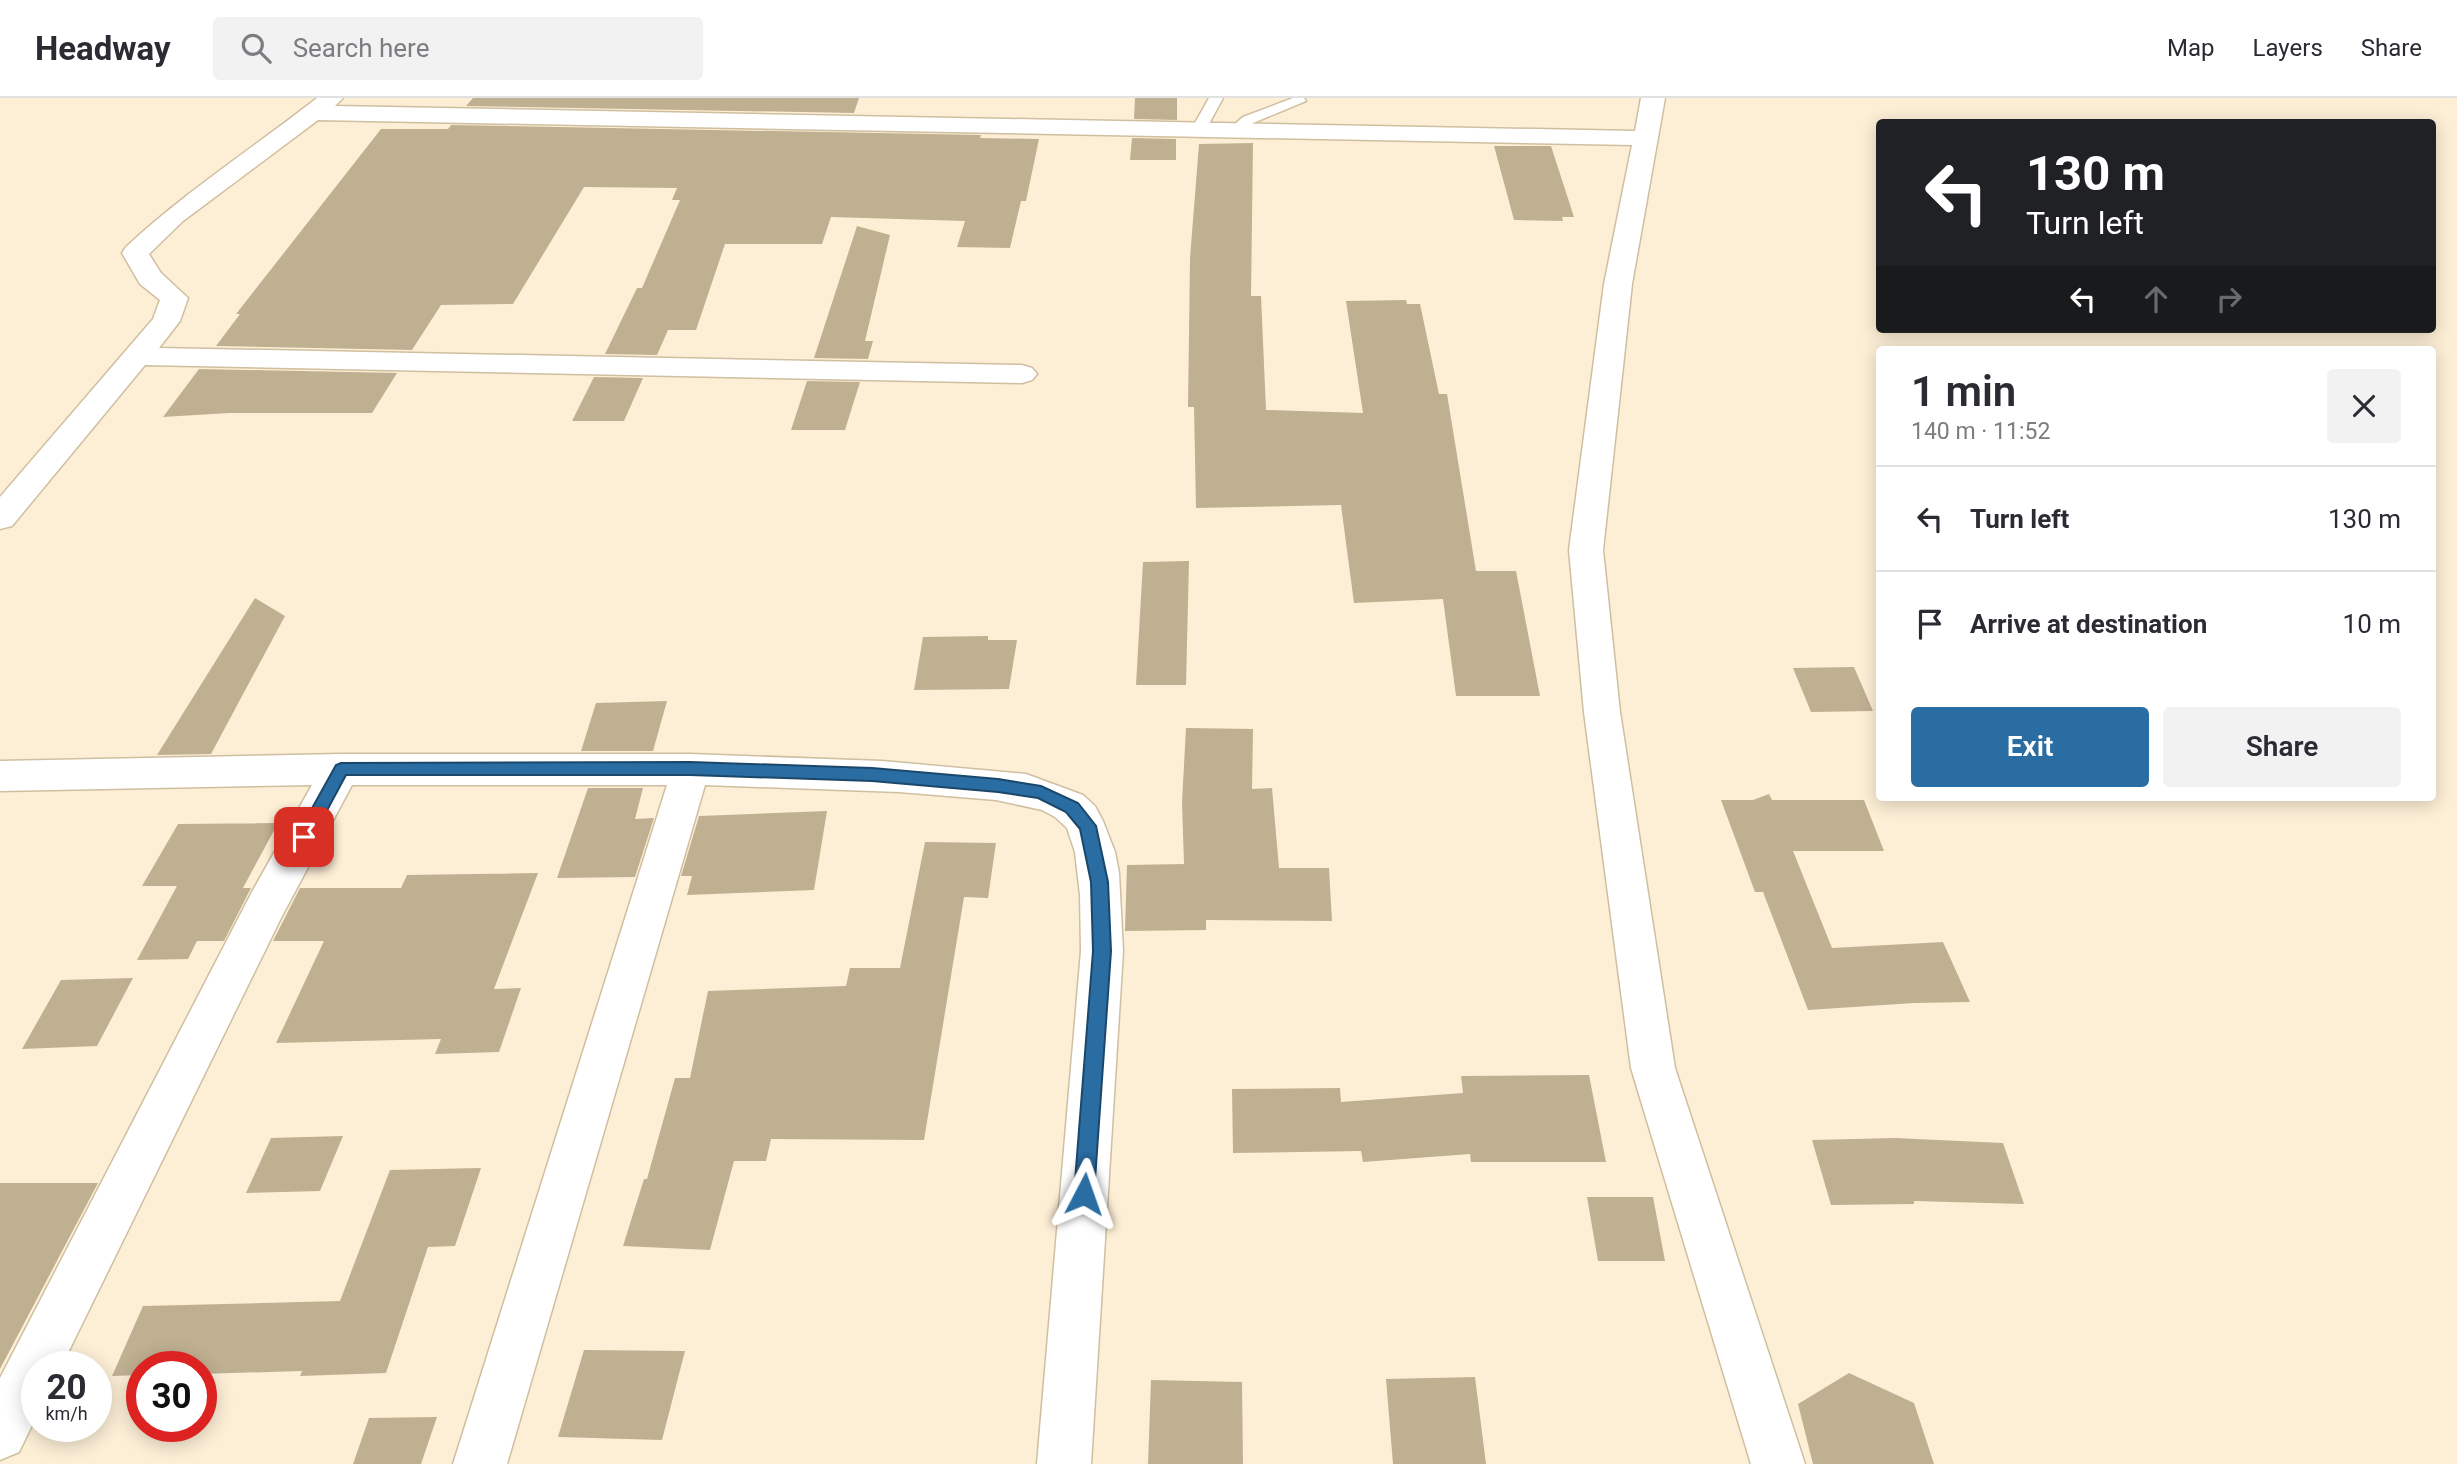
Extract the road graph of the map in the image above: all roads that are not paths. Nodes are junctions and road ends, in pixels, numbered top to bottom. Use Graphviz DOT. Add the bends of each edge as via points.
graph roads {
  1 [pos="1216,98"];
  2 [pos="1653,98"];
  3 [pos="1299,101"];
  4 [pos="322,106"];
  5 [pos="1199,130"];
  6 [pos="1235,131"];
  7 [pos="1647,138"];
  8 [pos="138,356"];
  9 [pos="1022,374"];
  10 [pos="0,518"];
  11 [pos="341,769"];
  12 [pos="690,769"];
  13 [pos="0,776"];
  14 [pos="0,1433"];
  15 [pos="480,1464"];
  16 [pos="1064,1464"];
  17 [pos="1778,1464"];
  1 -- 5 [label="lane"];
  2 -- 7 [label="street"];
  3 -- 6 [label="lane" via="1248,120"];
  4 -- 5 [label="street"];
  4 -- 8 [label="street" via="174,216 135,253 150,278 174,298 166,321"];
  5 -- 6 [label="street"];
  6 -- 7 [label="street"];
  7 -- 17 [label="street" via="1618,284 1586,550 1600,698 1653,1068"];
  8 -- 9 [label="street"];
  8 -- 10 [label="street"];
  11 -- 12 [label="street"];
  11 -- 13 [label="street"];
  11 -- 14 [label="street" via="267,904"];
  12 -- 15 [label="street"];
  12 -- 16 [label="street" via="998,785 1041,792 1072,807 1088,826 1100,882 1102,951"];
}
